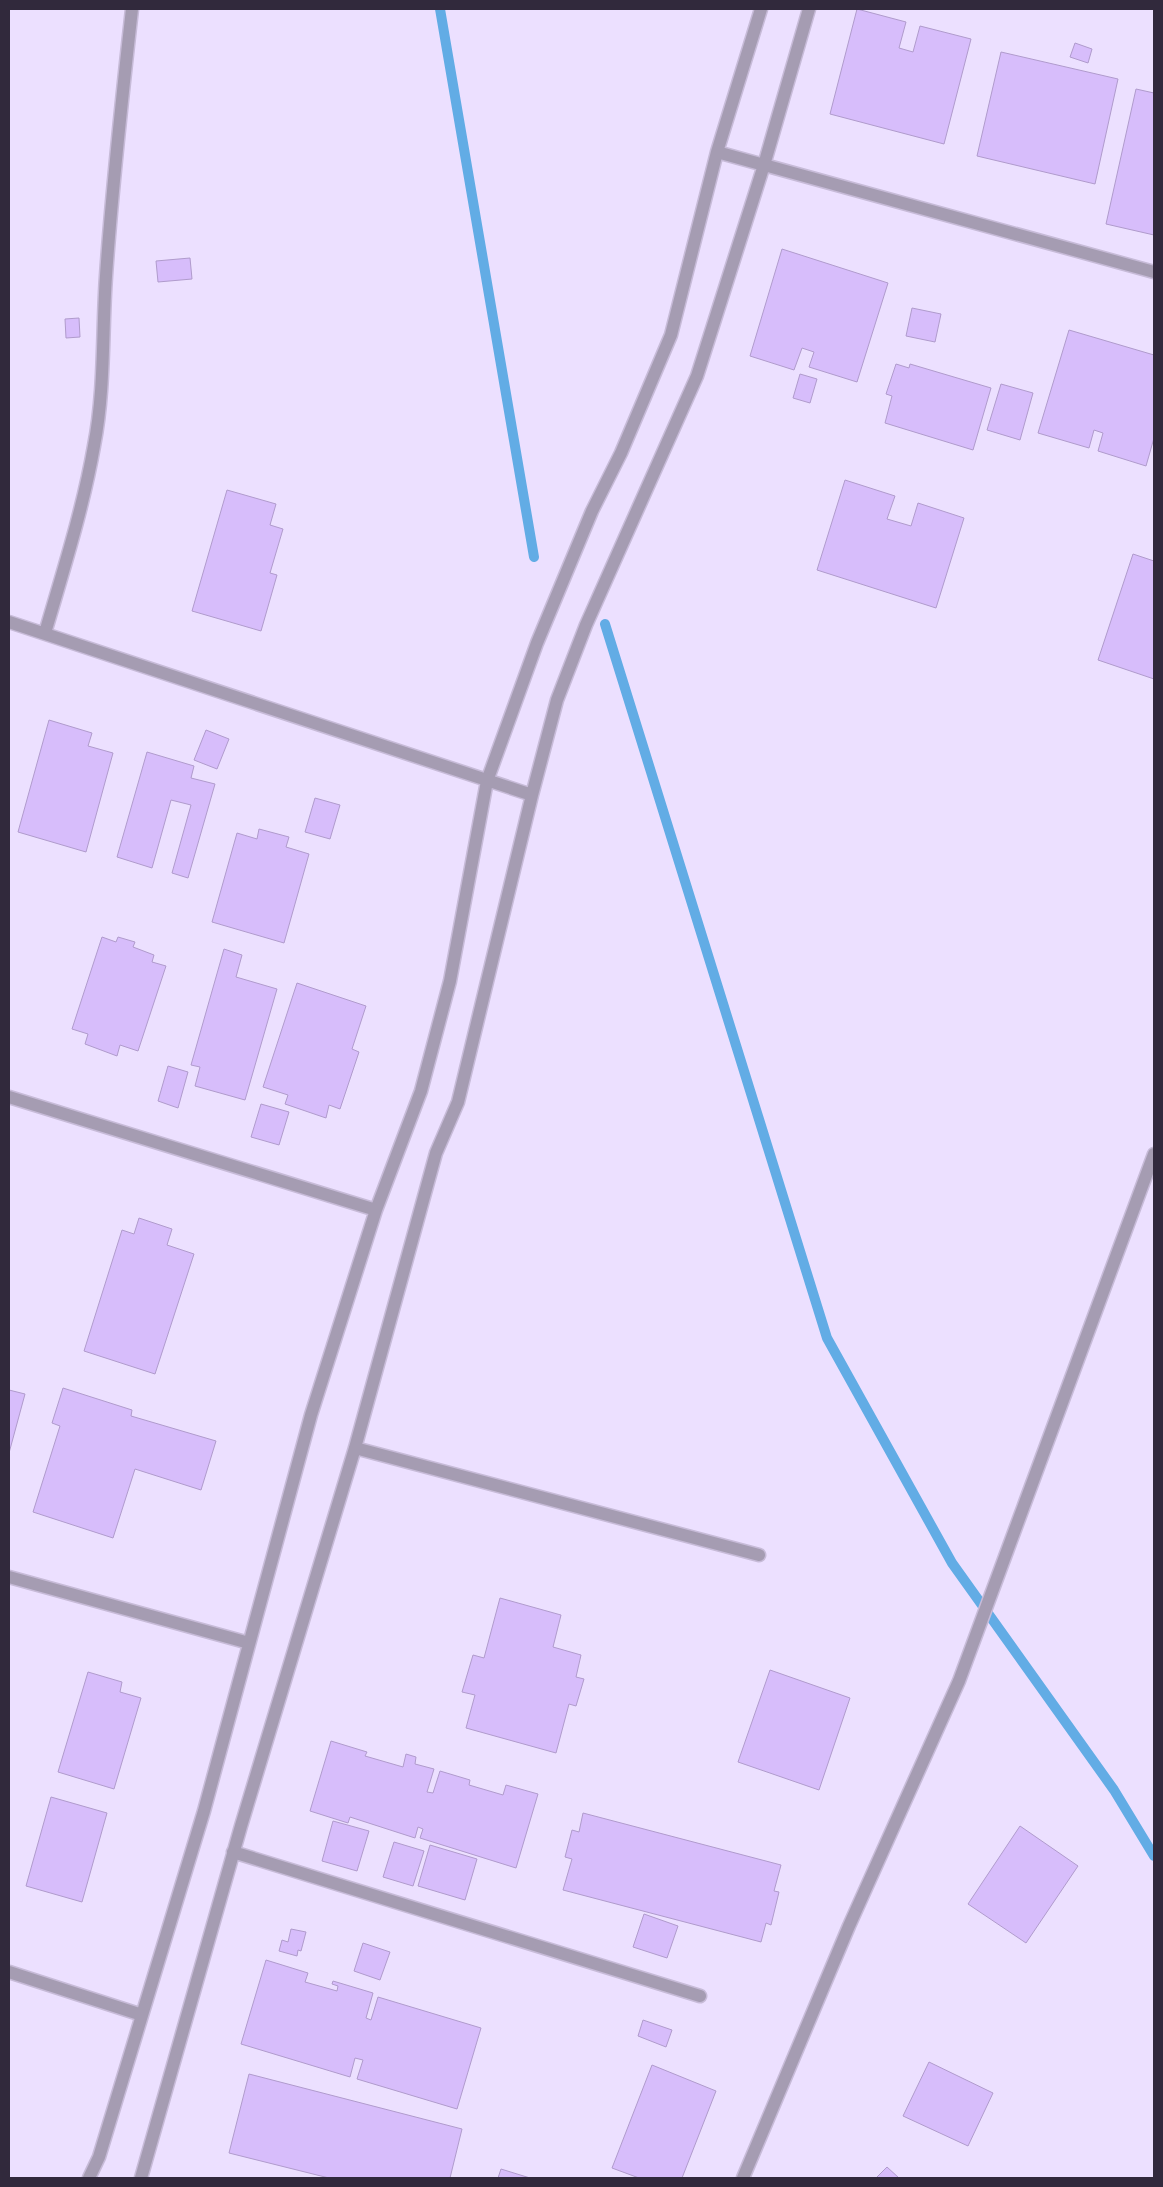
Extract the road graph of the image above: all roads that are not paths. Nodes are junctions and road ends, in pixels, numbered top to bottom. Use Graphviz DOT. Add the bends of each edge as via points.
graph roads {
  1 [pos="132,9"];
  2 [pos="761,9"];
  3 [pos="810,9"];
  4 [pos="717,152"];
  5 [pos="764,165"];
  6 [pos="1154,272"];
  7 [pos="9,622"];
  8 [pos="45,633"];
  9 [pos="487,781"];
  10 [pos="532,796"];
  11 [pos="9,1097"];
  12 [pos="1154,1154"];
  13 [pos="376,1210"];
  14 [pos="355,1448"];
  15 [pos="759,1554"];
  16 [pos="9,1577"];
  17 [pos="249,1643"];
  18 [pos="233,1852"];
  19 [pos="9,1972"];
  20 [pos="700,1996"];
  21 [pos="142,2014"];
  22 [pos="89,2178"];
  23 [pos="141,2178"];
  24 [pos="743,2178"];
  1 -- 8 [label="street" via="113,179 103,373 94,446 75,531"];
  2 -- 4 [label="street"];
  3 -- 5 [label="street"];
  4 -- 5 [label="street"];
  4 -- 9 [label="street" via="671,335 536,643"];
  5 -- 6 [label="street"];
  5 -- 10 [label="street" via="697,376 586,625 557,700"];
  7 -- 8 [label="street"];
  8 -- 9 [label="street"];
  9 -- 10 [label="street"];
  9 -- 13 [label="street" via="450,981 421,1092"];
  10 -- 14 [label="street" via="458,1102 436,1153"];
  11 -- 13 [label="street"];
  12 -- 24 [label="street" via="959,1681 849,1926"];
  13 -- 17 [label="street" via="311,1415"];
  14 -- 15 [label="street"];
  14 -- 18 [label="street"];
  16 -- 17 [label="street"];
  17 -- 21 [label="street" via="204,1811"];
  18 -- 20 [label="street"];
  18 -- 23 [label="street"];
  19 -- 21 [label="street"];
  21 -- 22 [label="street" via="99,2157"];
}
